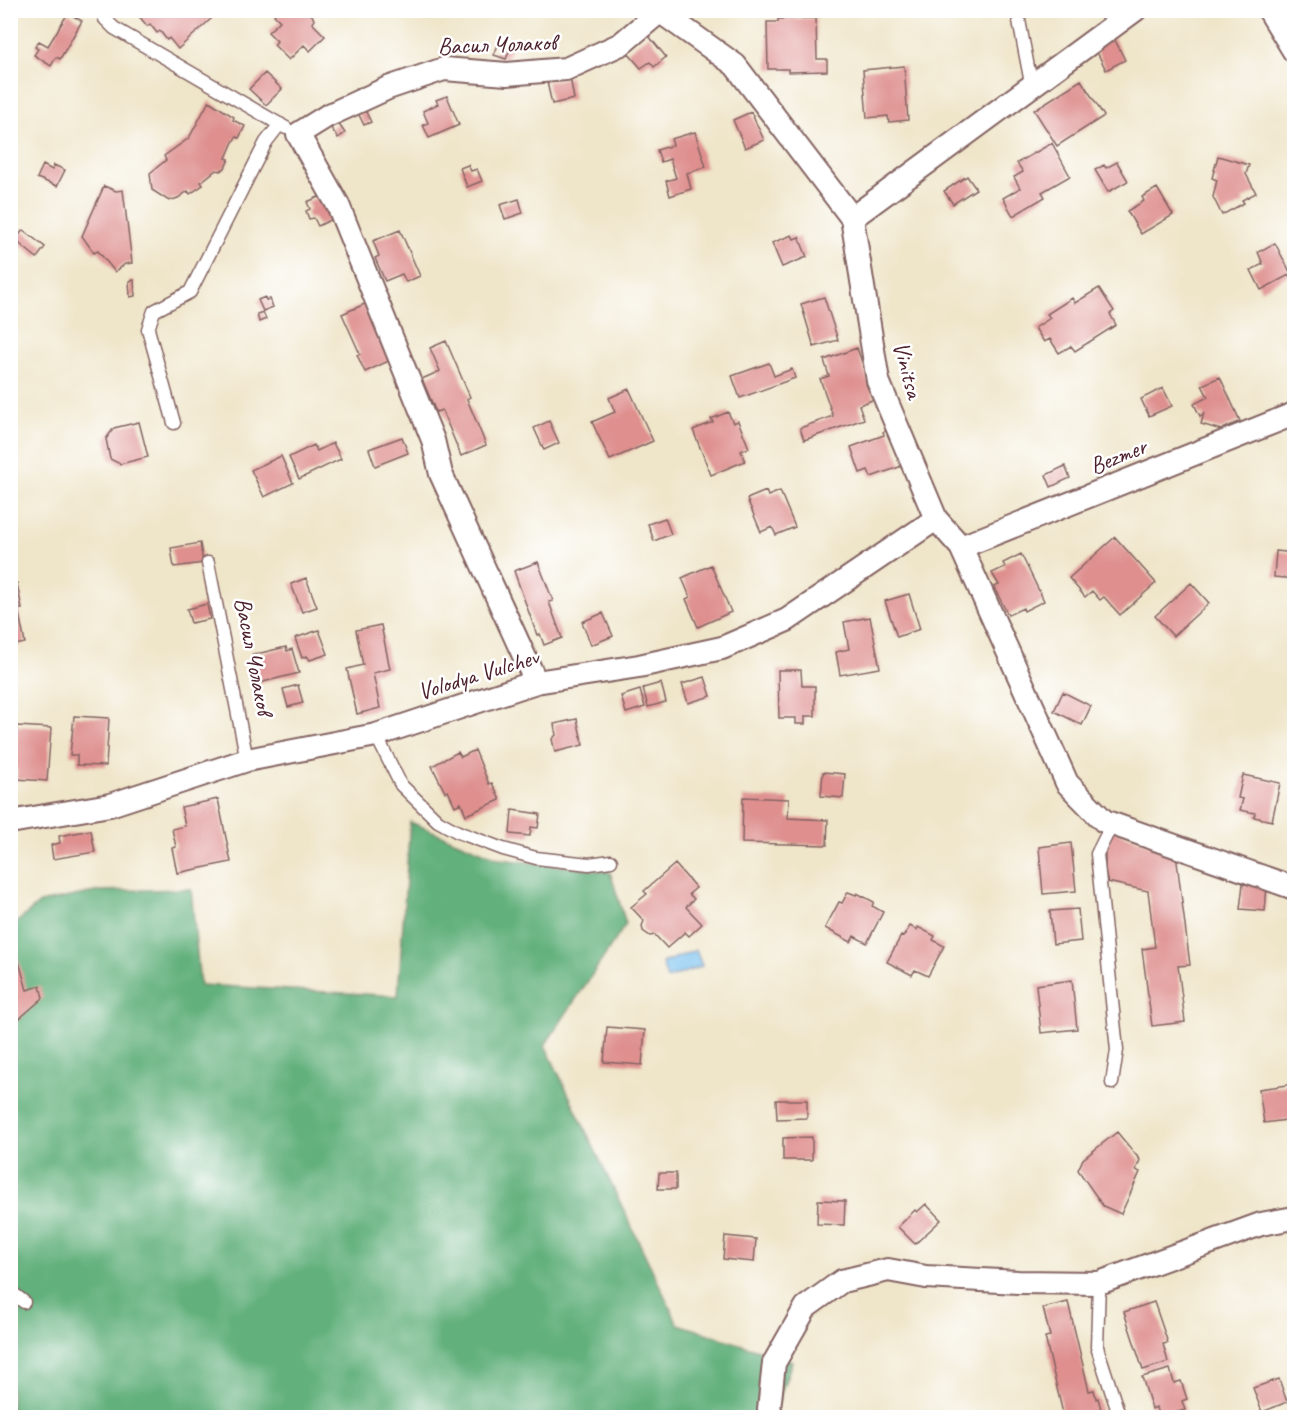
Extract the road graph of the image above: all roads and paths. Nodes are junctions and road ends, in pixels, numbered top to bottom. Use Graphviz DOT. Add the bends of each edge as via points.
graph roads {
  1 [pos="103,10"];
  2 [pos="1017,10"];
  3 [pos="1134,10"];
  4 [pos="1269,10"];
  5 [pos="659,11"];
  6 [pos="1294,51"];
  7 [pos="1032,88"];
  8 [pos="289,129"];
  9 [pos="852,218"];
  10 [pos="1294,414"];
  11 [pos="174,423"];
  12 [pos="936,519"];
  13 [pos="961,547"];
  14 [pos="208,563"];
  15 [pos="536,682"];
  16 [pos="376,735"];
  17 [pos="247,760"];
  18 [pos="10,822"];
  19 [pos="1112,824"];
  20 [pos="610,861"];
  21 [pos="1294,888"];
  22 [pos="1112,1083"];
  23 [pos="1294,1218"];
  24 [pos="1099,1283"];
  25 [pos="10,1291"];
  26 [pos="24,1302"];
  27 [pos="774,1418"];
  28 [pos="1120,1418"];
  1 -- 8 [label="lane" via="114,28"];
  2 -- 7 [label="lane"];
  3 -- 7 [label="street"];
  4 -- 6 [label="street"];
  5 -- 8 [label="street, Васил Чолаков" via="621,44 566,69 507,74 444,69"];
  5 -- 9 [label="street, Vinitsa" via="735,65"];
  7 -- 9 [label="street"];
  8 -- 11 [label="lane, Васил Чолаков" via="266,142 190,292 153,311 148,329"];
  8 -- 15 [label="street" via="338,205 433,440 441,474"];
  9 -- 12 [label="street, Vinitsa" via="878,381"];
  10 -- 13 [label="street, Bezmer"];
  12 -- 13 [label="street, Vinitsa"];
  12 -- 15 [label="street, Volodya Vulchev" via="787,620 722,648"];
  13 -- 19 [label="street, Vinitsa" via="1066,783 1104,821"];
  14 -- 17 [label="lane, Васил Чолаков"];
  15 -- 16 [label="street, Volodya Vulchev"];
  16 -- 17 [label="street, Volodya Vulchev"];
  16 -- 20 [label="lane" via="401,784 438,821 458,832 536,858 589,864"];
  17 -- 18 [label="street, Volodya Vulchev" via="110,805"];
  19 -- 21 [label="street"];
  19 -- 22 [label="lane" via="1098,854 1117,1050"];
  23 -- 24 [label="street" via="1261,1224"];
  24 -- 27 [label="street" via="1006,1282 926,1277 888,1270 842,1281 806,1307 774,1363 769,1409"];
  24 -- 28 [label="lane" via="1097,1347"];
  25 -- 26 [label="lane"];
}
